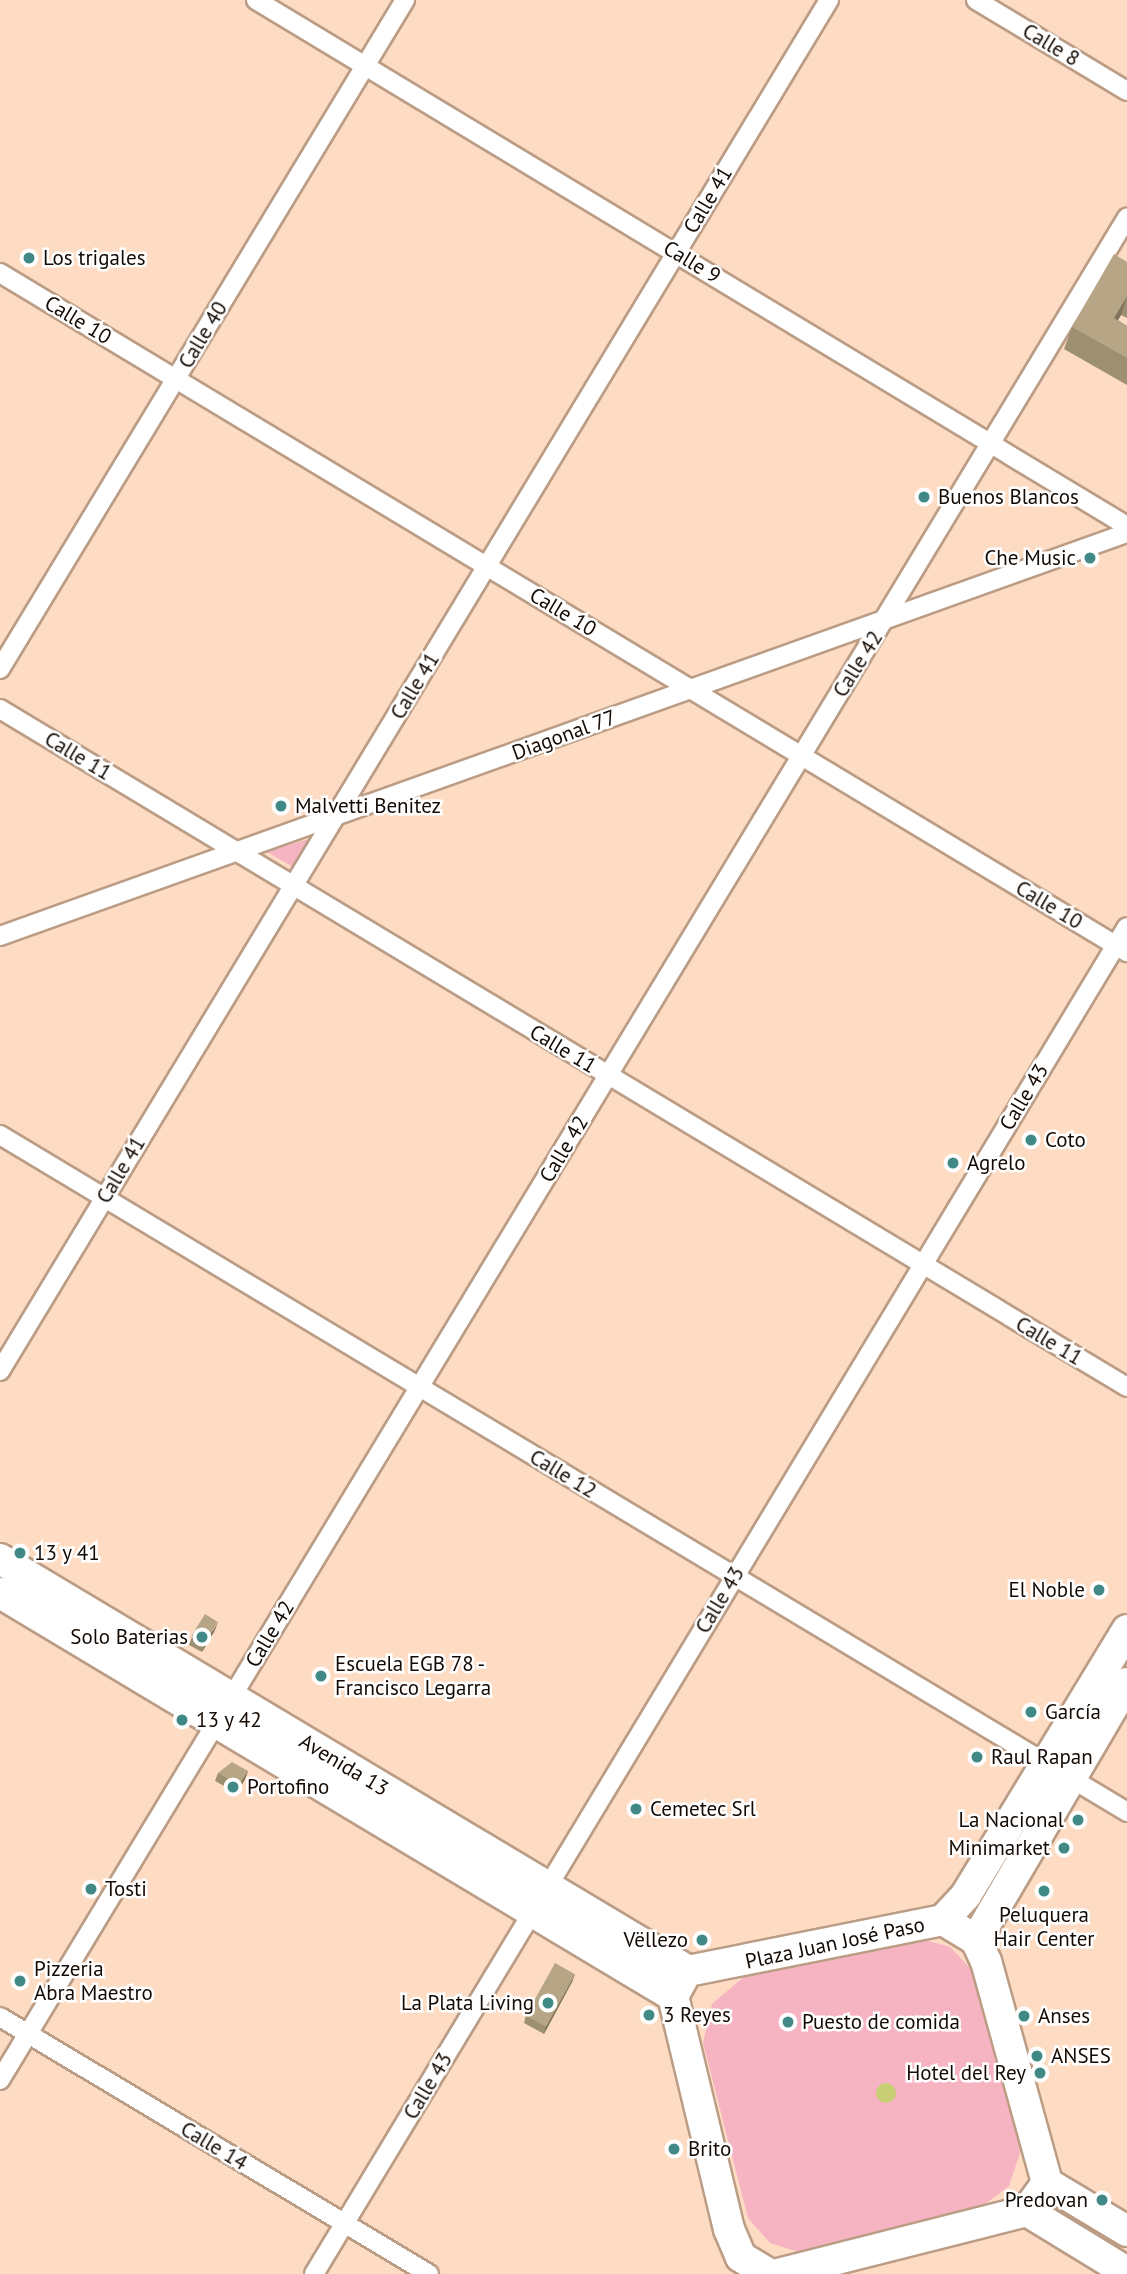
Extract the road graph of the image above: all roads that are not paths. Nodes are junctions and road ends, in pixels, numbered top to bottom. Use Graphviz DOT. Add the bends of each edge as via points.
graph roads {
  1 [pos="256,0"];
  2 [pos="405,0"];
  3 [pos="829,0"];
  4 [pos="976,0"];
  5 [pos="365,66"];
  6 [pos="1127,90"];
  7 [pos="1127,218"];
  8 [pos="676,253"];
  9 [pos="0,273"];
  10 [pos="176,379"];
  11 [pos="991,443"];
  12 [pos="1127,526"];
  13 [pos="1127,533"];
  14 [pos="487,566"];
  15 [pos="886,619"];
  16 [pos="0,669"];
  17 [pos="692,690"];
  18 [pos="0,709"];
  19 [pos="802,755"];
  20 [pos="337,816"];
  21 [pos="236,852"];
  22 [pos="293,886"];
  23 [pos="1127,927"];
  24 [pos="0,936"];
  25 [pos="1121,948"];
  26 [pos="608,1075"];
  27 [pos="0,1135"];
  28 [pos="104,1198"];
  29 [pos="922,1265"];
  30 [pos="0,1371"];
  31 [pos="419,1387"];
  32 [pos="1127,1387"];
  33 [pos="0,1559"];
  34 [pos="734,1576"];
  35 [pos="0,1593"];
  36 [pos="1127,1630"];
  37 [pos="1127,1683"];
  38 [pos="223,1710"];
  39 [pos="1057,1771"];
  40 [pos="1127,1812"];
  41 [pos="540,1899"];
  42 [pos="943,1920"];
  43 [pos="976,1940"];
  44 [pos="680,1983"];
  45 [pos="0,2017"];
  46 [pos="28,2034"];
  47 [pos="0,2080"];
  48 [pos="1047,2183"];
  49 [pos="1027,2211"];
  50 [pos="345,2224"];
  51 [pos="1127,2231"];
  52 [pos="736,2265"];
  53 [pos="1127,2272"];
  54 [pos="314,2274"];
  55 [pos="429,2274"];
  56 [pos="769,2274"];
  57 [pos="778,2274"];
  1 -- 5 [label="street, Calle 9"];
  2 -- 5 [label="street, Calle 40"];
  3 -- 8 [label="street, Calle 41"];
  4 -- 6 [label="street, Calle 8"];
  5 -- 8 [label="street, Calle 9"];
  5 -- 10 [label="street, Calle 40"];
  7 -- 11 [label="street, Calle 42"];
  8 -- 11 [label="street, Calle 9"];
  8 -- 14 [label="street, Calle 41"];
  9 -- 10 [label="street, Calle 10"];
  10 -- 14 [label="street, Calle 10"];
  10 -- 16 [label="street, Calle 40"];
  11 -- 12 [label="street, Calle 9"];
  11 -- 15 [label="street, Calle 42"];
  13 -- 15 [label="street, Diagonal 77"];
  14 -- 17 [label="street, Calle 10"];
  14 -- 20 [label="street, Calle 41"];
  15 -- 17 [label="street, Diagonal 77"];
  15 -- 19 [label="street, Calle 42"];
  17 -- 19 [label="street, Calle 10"];
  17 -- 20 [label="street, Diagonal 77"];
  18 -- 21 [label="street, Calle 11"];
  19 -- 25 [label="street, Calle 10"];
  19 -- 26 [label="street, Calle 42"];
  20 -- 21 [label="street, Diagonal 77"];
  20 -- 22 [label="street, Calle 41"];
  21 -- 22 [label="street, Calle 11"];
  21 -- 24 [label="street, Diagonal 77"];
  22 -- 26 [label="street, Calle 11"];
  22 -- 28 [label="street, Calle 41"];
  23 -- 25 [label="street, Calle 43"];
  25 -- 29 [label="street, Calle 43"];
  26 -- 29 [label="street, Calle 11"];
  26 -- 31 [label="street, Calle 42"];
  27 -- 28 [label="street, Calle 12"];
  28 -- 30 [label="street, Calle 41"];
  28 -- 31 [label="street, Calle 12"];
  29 -- 32 [label="street, Calle 11"];
  29 -- 34 [label="street, Calle 43"];
  31 -- 34 [label="street, Calle 12"];
  31 -- 38 [label="street, Calle 42"];
  33 -- 38 [label="main road, Avenida 13"];
  34 -- 39 [label="street, Calle 12"];
  34 -- 41 [label="street, Calle 43"];
  35 -- 38 [label="main road, Avenida 13"];
  36 -- 39 [label="main road"];
  37 -- 39 [label="main road"];
  38 -- 41 [label="main road, Avenida 13"];
  38 -- 46 [label="street, Calle 42"];
  39 -- 40 [label="street, Calle 12"];
  39 -- 42 [label="main road"];
  39 -- 43 [label="main road"];
  41 -- 44 [label="main road, Avenida 13"];
  41 -- 50 [label="street, Calle 43"];
  42 -- 43 [label="main road, Plaza Juan José Paso"];
  42 -- 44 [label="main road, Plaza Juan José Paso"];
  43 -- 48 [label="main road"];
  44 -- 52 [label="main road"];
  45 -- 46 [label="street, Calle 14"];
  46 -- 47 [label="street, Calle 42"];
  46 -- 50 [label="street, Calle 14"];
  48 -- 49 [label="main road"];
  48 -- 51 [label="main road"];
  49 -- 53 [label="main road"];
  49 -- 57 [label="main road"];
  50 -- 54 [label="street, Calle 43"];
  50 -- 55 [label="street, Calle 14"];
  52 -- 56 [label="main road"];
}
